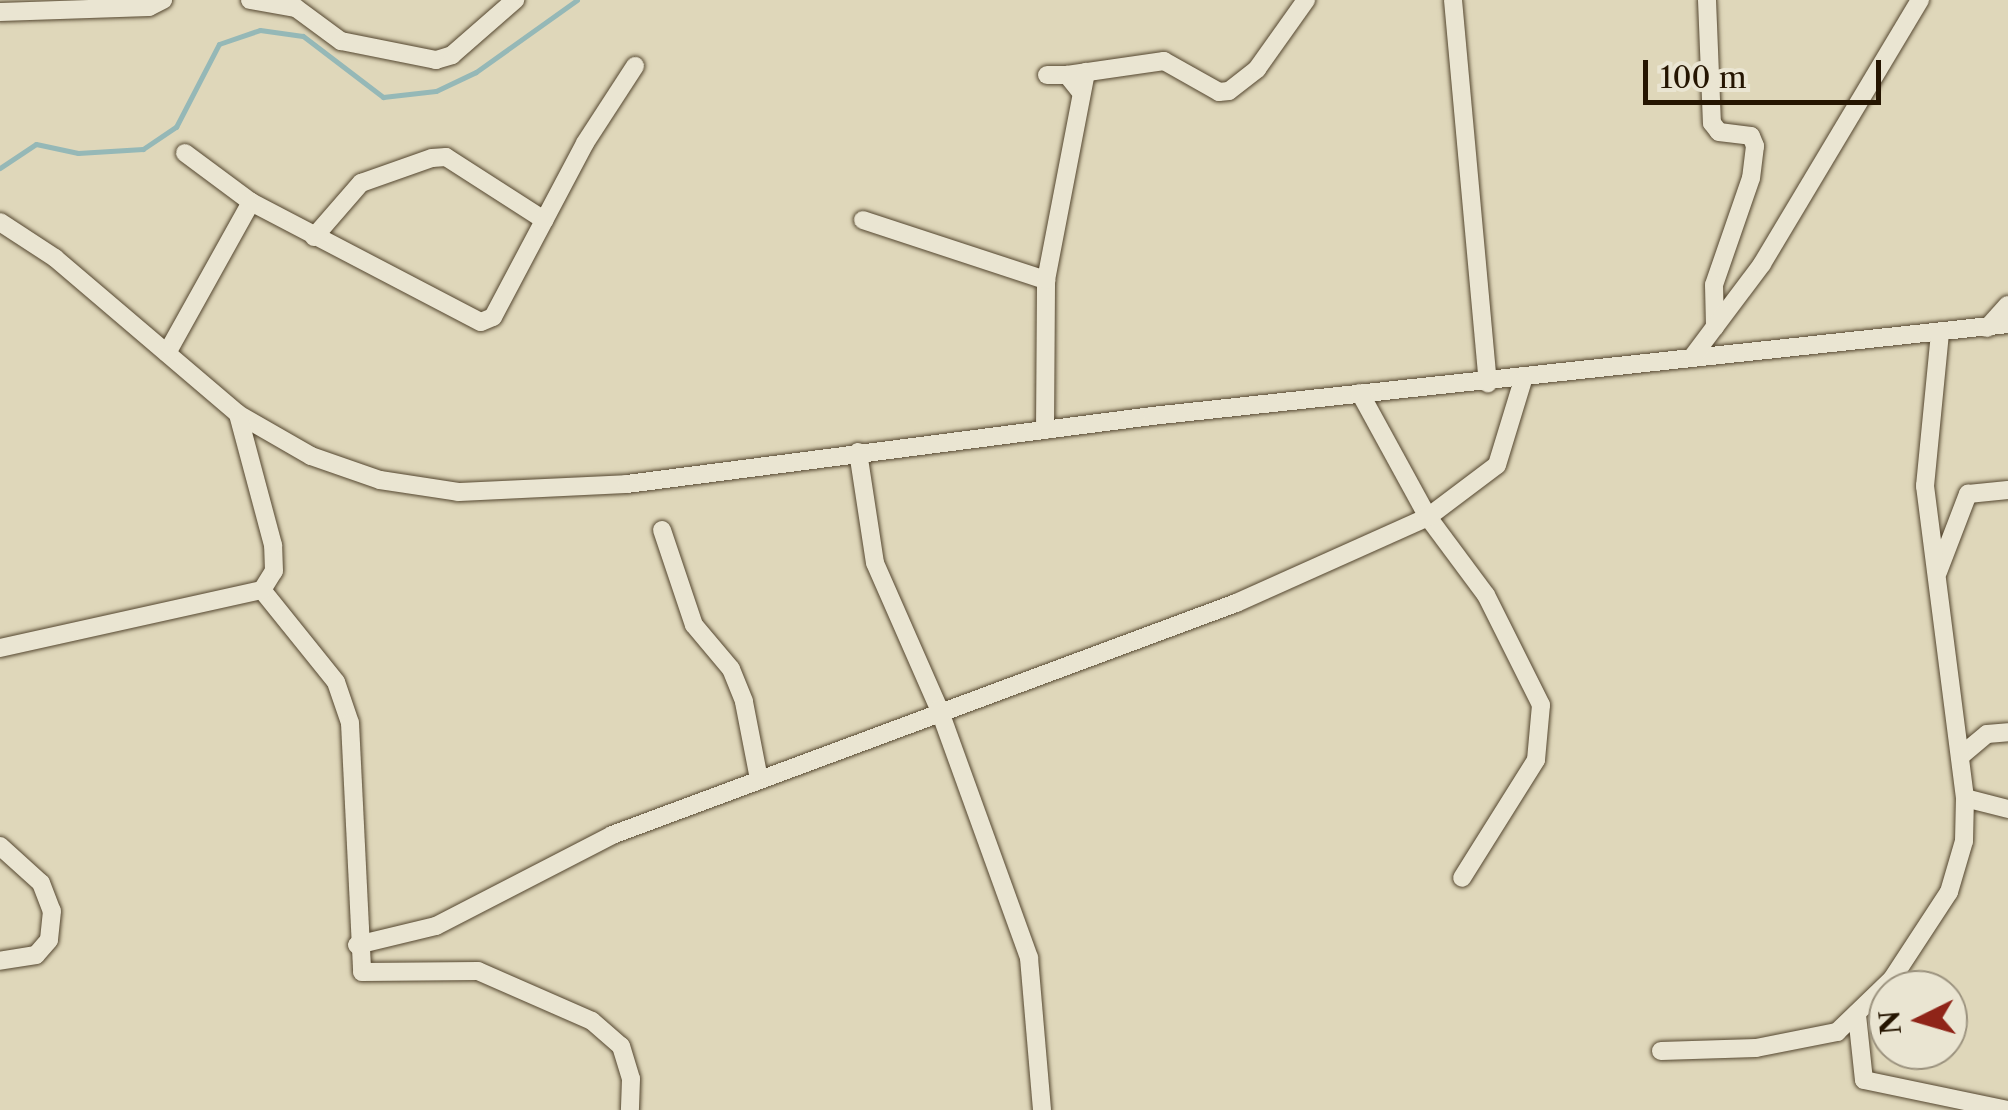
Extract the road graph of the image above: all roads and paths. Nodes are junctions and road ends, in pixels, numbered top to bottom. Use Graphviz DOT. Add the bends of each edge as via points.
graph roads {
  1 [pos="164,0"];
  2 [pos="250,0"];
  3 [pos="514,0"];
  4 [pos="1306,0"];
  5 [pos="1453,0"];
  6 [pos="1708,0"];
  7 [pos="1920,0"];
  8 [pos="1,8"];
  9 [pos="635,66"];
  10 [pos="1046,75"];
  11 [pos="1083,81"];
  12 [pos="185,153"];
  13 [pos="252,202"];
  14 [pos="544,220"];
  15 [pos="862,220"];
  16 [pos="0,222"];
  17 [pos="314,237"];
  18 [pos="1046,280"];
  19 [pos="2008,306"];
  20 [pos="2008,324"];
  21 [pos="1715,327"];
  22 [pos="1987,328"];
  23 [pos="1940,333"];
  24 [pos="166,353"];
  25 [pos="1693,356"];
  26 [pos="1523,380"];
  27 [pos="1488,383"];
  28 [pos="1360,394"];
  29 [pos="238,414"];
  30 [pos="1044,430"];
  31 [pos="858,452"];
  32 [pos="2008,490"];
  33 [pos="1428,517"];
  34 [pos="662,530"];
  35 [pos="1937,578"];
  36 [pos="262,590"];
  37 [pos="0,648"];
  38 [pos="939,709"];
  39 [pos="2008,732"];
  40 [pos="1963,754"];
  41 [pos="759,779"];
  42 [pos="1965,798"];
  43 [pos="2008,809"];
  44 [pos="0,846"];
  45 [pos="1462,878"];
  46 [pos="357,946"];
  47 [pos="0,962"];
  48 [pos="1858,1015"];
  49 [pos="1661,1051"];
  50 [pos="630,1110"];
  51 [pos="1042,1110"];
  52 [pos="2008,1110"];
  1 -- 8 [label="street" via="149,7"];
  2 -- 3 [label="street" via="296,8 341,42 436,60 452,55"];
  4 -- 11 [label="street" via="1249,79 1229,91 1218,92 1164,61"];
  5 -- 27 [label="street"];
  6 -- 21 [label="street" via="1712,124 1720,132 1751,136 1754,146 1738,222 1714,285"];
  7 -- 21 [label="street" via="1762,264"];
  9 -- 14 [label="street"];
  10 -- 11 [label="street"];
  11 -- 18 [label="street"];
  12 -- 13 [label="street"];
  13 -- 17 [label="street"];
  13 -- 24 [label="street"];
  14 -- 17 [label="street" via="446,157 432,158 361,184"];
  14 -- 17 [label="street" via="493,316 481,322"];
  15 -- 18 [label="street"];
  16 -- 24 [label="street" via="55,258"];
  18 -- 30 [label="street"];
  19 -- 22 [label="street"];
  20 -- 22 [label="street"];
  21 -- 25 [label="street"];
  22 -- 23 [label="street"];
  23 -- 25 [label="street"];
  23 -- 35 [label="street" via="1925,486"];
  24 -- 29 [label="street"];
  25 -- 26 [label="street"];
  26 -- 27 [label="street"];
  26 -- 33 [label="street" via="1497,465"];
  27 -- 28 [label="street"];
  28 -- 30 [label="street"];
  28 -- 33 [label="street"];
  29 -- 31 [label="street" via="310,456 380,480 458,492 627,484"];
  29 -- 36 [label="street" via="273,545 274,571"];
  30 -- 31 [label="street"];
  31 -- 38 [label="street" via="874,564"];
  32 -- 35 [label="street" via="1968,494"];
  33 -- 38 [label="street" via="1236,603"];
  33 -- 45 [label="street" via="1486,595 1541,705 1536,760"];
  34 -- 41 [label="street" via="694,625 731,669 744,702"];
  35 -- 40 [label="street"];
  36 -- 37 [label="street"];
  36 -- 46 [label="street" via="336,682 350,722"];
  38 -- 41 [label="street"];
  38 -- 51 [label="street" via="1029,958"];
  39 -- 40 [label="street" via="1987,734"];
  40 -- 42 [label="street"];
  41 -- 46 [label="street" via="612,836 436,926"];
  42 -- 43 [label="street"];
  42 -- 48 [label="street" via="1964,841 1949,892 1892,978"];
  44 -- 47 [label="street" via="41,882 52,911 49,940 36,955"];
  46 -- 50 [label="street" via="358,964 372,975 478,971 592,1021 621,1046 631,1079"];
  48 -- 49 [label="street" via="1837,1032 1756,1048"];
  48 -- 52 [label="street" via="1864,1080"];
}
